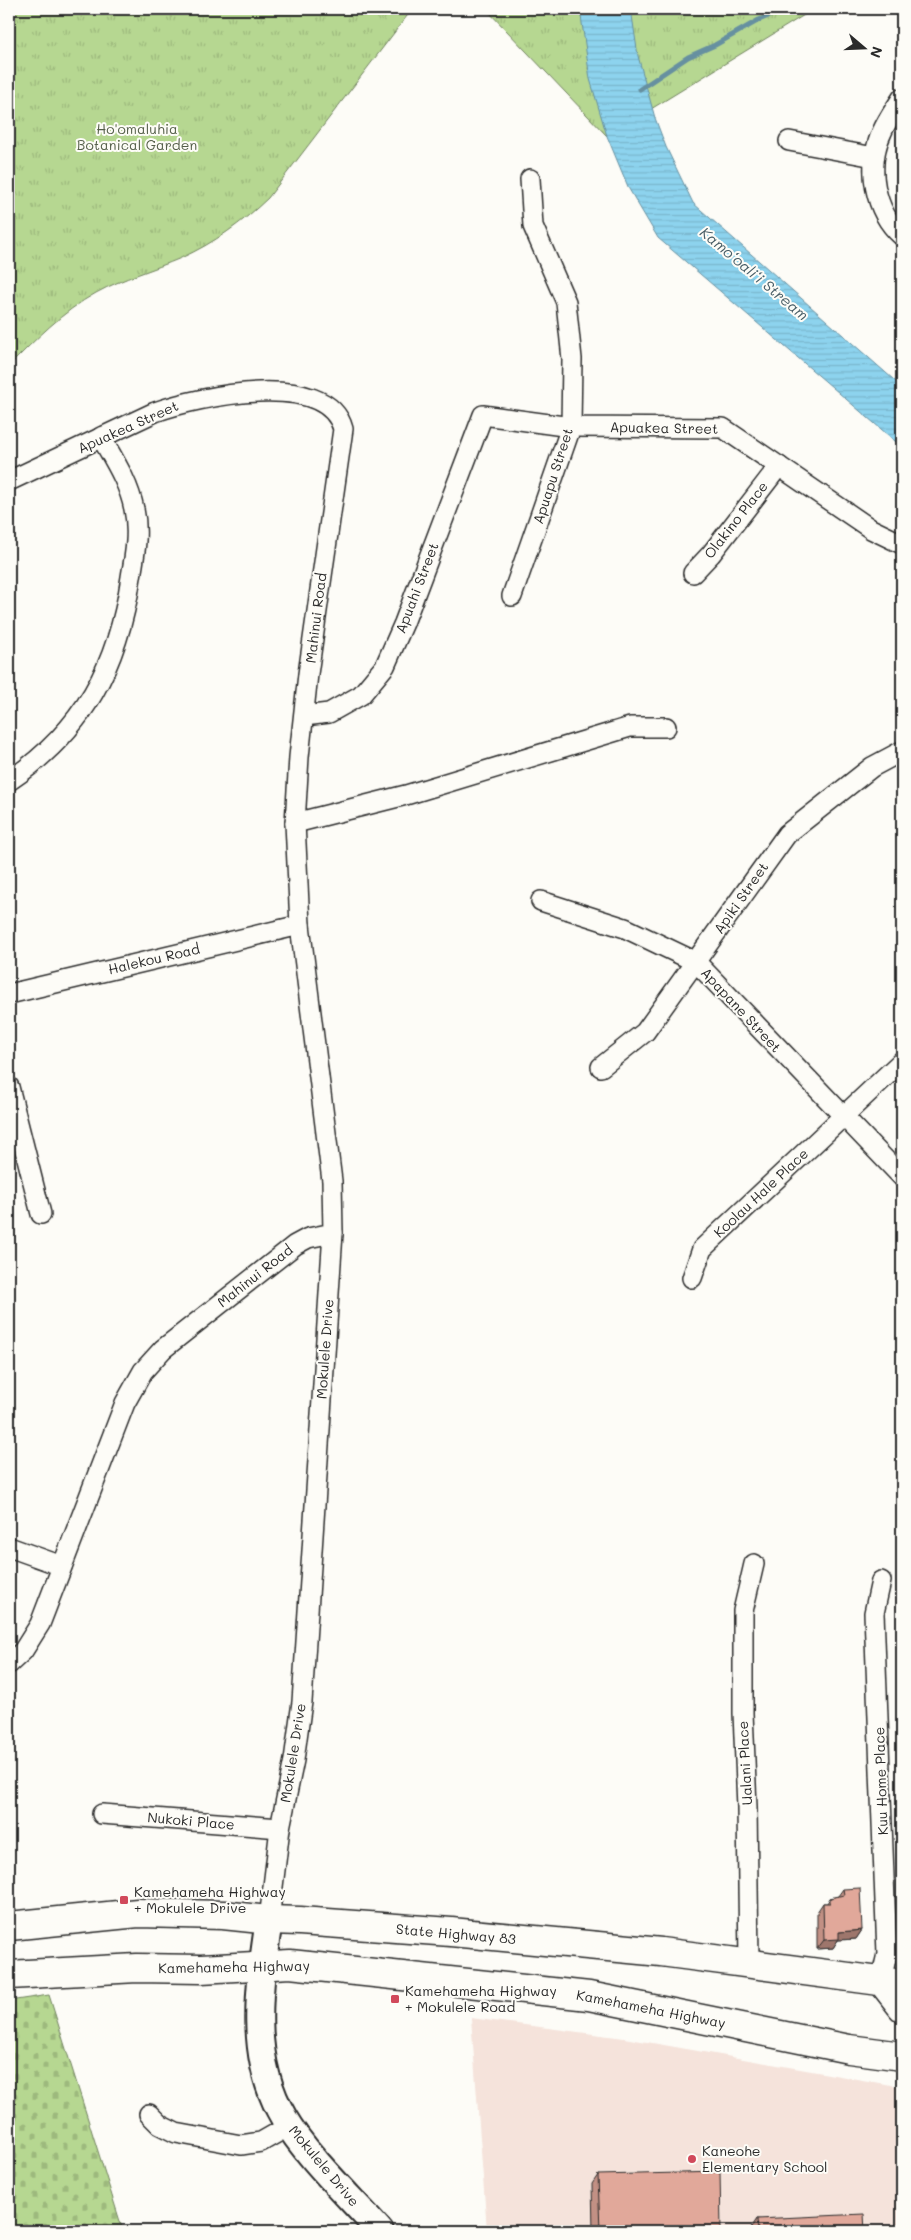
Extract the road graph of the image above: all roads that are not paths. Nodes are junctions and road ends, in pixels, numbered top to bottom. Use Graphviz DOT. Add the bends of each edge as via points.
graph roads {
  1 [pos="902,98"];
  2 [pos="789,141"];
  3 [pos="874,157"];
  4 [pos="530,179"];
  5 [pos="902,236"];
  6 [pos="337,414"];
  7 [pos="483,415"];
  8 [pos="571,427"];
  9 [pos="101,437"];
  10 [pos="779,466"];
  11 [pos="9,481"];
  12 [pos="902,544"];
  13 [pos="692,573"];
  14 [pos="512,596"];
  15 [pos="304,716"];
  16 [pos="666,727"];
  17 [pos="902,751"];
  18 [pos="9,781"];
  19 [pos="296,823"];
  20 [pos="541,901"];
  21 [pos="300,925"];
  22 [pos="696,962"];
  23 [pos="9,994"];
  24 [pos="902,1061"];
  25 [pos="601,1067"];
  26 [pos="9,1087"];
  27 [pos="842,1116"];
  28 [pos="902,1177"];
  29 [pos="41,1214"];
  30 [pos="333,1233"];
  31 [pos="692,1278"];
  32 [pos="9,1547"];
  33 [pos="754,1564"];
  34 [pos="62,1566"];
  35 [pos="881,1581"];
  36 [pos="9,1664"];
  37 [pos="102,1814"];
  38 [pos="280,1828"];
  39 [pos="269,1920"];
  40 [pos="9,1926"];
  41 [pos="749,1962"];
  42 [pos="262,1965"];
  43 [pos="9,1975"];
  44 [pos="891,1982"];
  45 [pos="902,2007"];
  46 [pos="902,2056"];
  47 [pos="149,2114"];
  48 [pos="289,2126"];
  49 [pos="380,2231"];
  1 -- 3 [label="street" via="881,132"];
  2 -- 3 [label="street"];
  3 -- 5 [label="street" via="878,197 890,222"];
  4 -- 8 [label="street, Apuapu Street" via="533,226 566,302 572,359"];
  6 -- 9 [label="street, Apuakea Street" via="320,401 289,394 244,392 169,407"];
  6 -- 15 [label="street, Mahinui Road" via="343,437"];
  7 -- 8 [label="street, Apuakea Street"];
  7 -- 15 [label="street, Apuahi Street" via="385,666 361,695 329,713"];
  8 -- 10 [label="street, Apuakea Street" via="723,428"];
  8 -- 14 [label="street, Apuapu Street"];
  9 -- 11 [label="street, Apuakea Street"];
  9 -- 18 [label="street" via="131,497 136,522 136,547 123,625 107,667 85,707 57,742"];
  10 -- 12 [label="street, Apuakea Street" via="871,529"];
  10 -- 13 [label="street, Olakino Place" via="711,554"];
  15 -- 19 [label="street, Mahinui Road"];
  16 -- 19 [label="street" via="630,727 406,795"];
  17 -- 22 [label="street, Apiki Street" via="872,767 787,834"];
  19 -- 21 [label="street, Mahinui Road"];
  20 -- 22 [label="street, Apapane Street" via="625,928"];
  21 -- 23 [label="street, Halekou Road"];
  21 -- 30 [label="street, Mahinui Road" via="331,1173"];
  22 -- 25 [label="street, Apiki Street" via="644,1032"];
  22 -- 27 [label="street, Apapane Street"];
  24 -- 27 [label="street, Koolau Hale Place"];
  26 -- 29 [label="street"];
  27 -- 28 [label="street, Apapane Street"];
  27 -- 31 [label="street, Koolau Hale Place" via="702,1249"];
  30 -- 34 [label="street, Mahinui Road" via="308,1238 295,1245 163,1349 143,1371 125,1403"];
  30 -- 38 [label="street, Mokulele Drive" via="304,1678 295,1752"];
  32 -- 34 [label="street"];
  33 -- 41 [label="street, Ualani Place" via="743,1611"];
  34 -- 36 [label="street, Mahinui Road" via="40,1624"];
  35 -- 44 [label="street, Kuu Home Place" via="874,1613 887,1954"];
  37 -- 38 [label="street, Nukoki Place"];
  38 -- 39 [label="street, Mokulele Drive"];
  39 -- 40 [label="main road, State Highway 83" via="223,1915 138,1913"];
  39 -- 41 [label="main road, State Highway 83" via="451,1932"];
  39 -- 42 [label="street, Mokulele Drive"];
  41 -- 44 [label="main road, State Highway 83"];
  42 -- 43 [label="main road, Kamehameha Highway"];
  42 -- 46 [label="main road, Kamehameha Highway" via="299,1965 589,1996 849,2049"];
  42 -- 48 [label="street, Mokulele Drive" via="259,2039 262,2060 274,2100"];
  44 -- 45 [label="main road"];
  47 -- 48 [label="street" via="160,2125 176,2133 241,2145 261,2142"];
  48 -- 49 [label="street, Mokulele Drive"];
}
